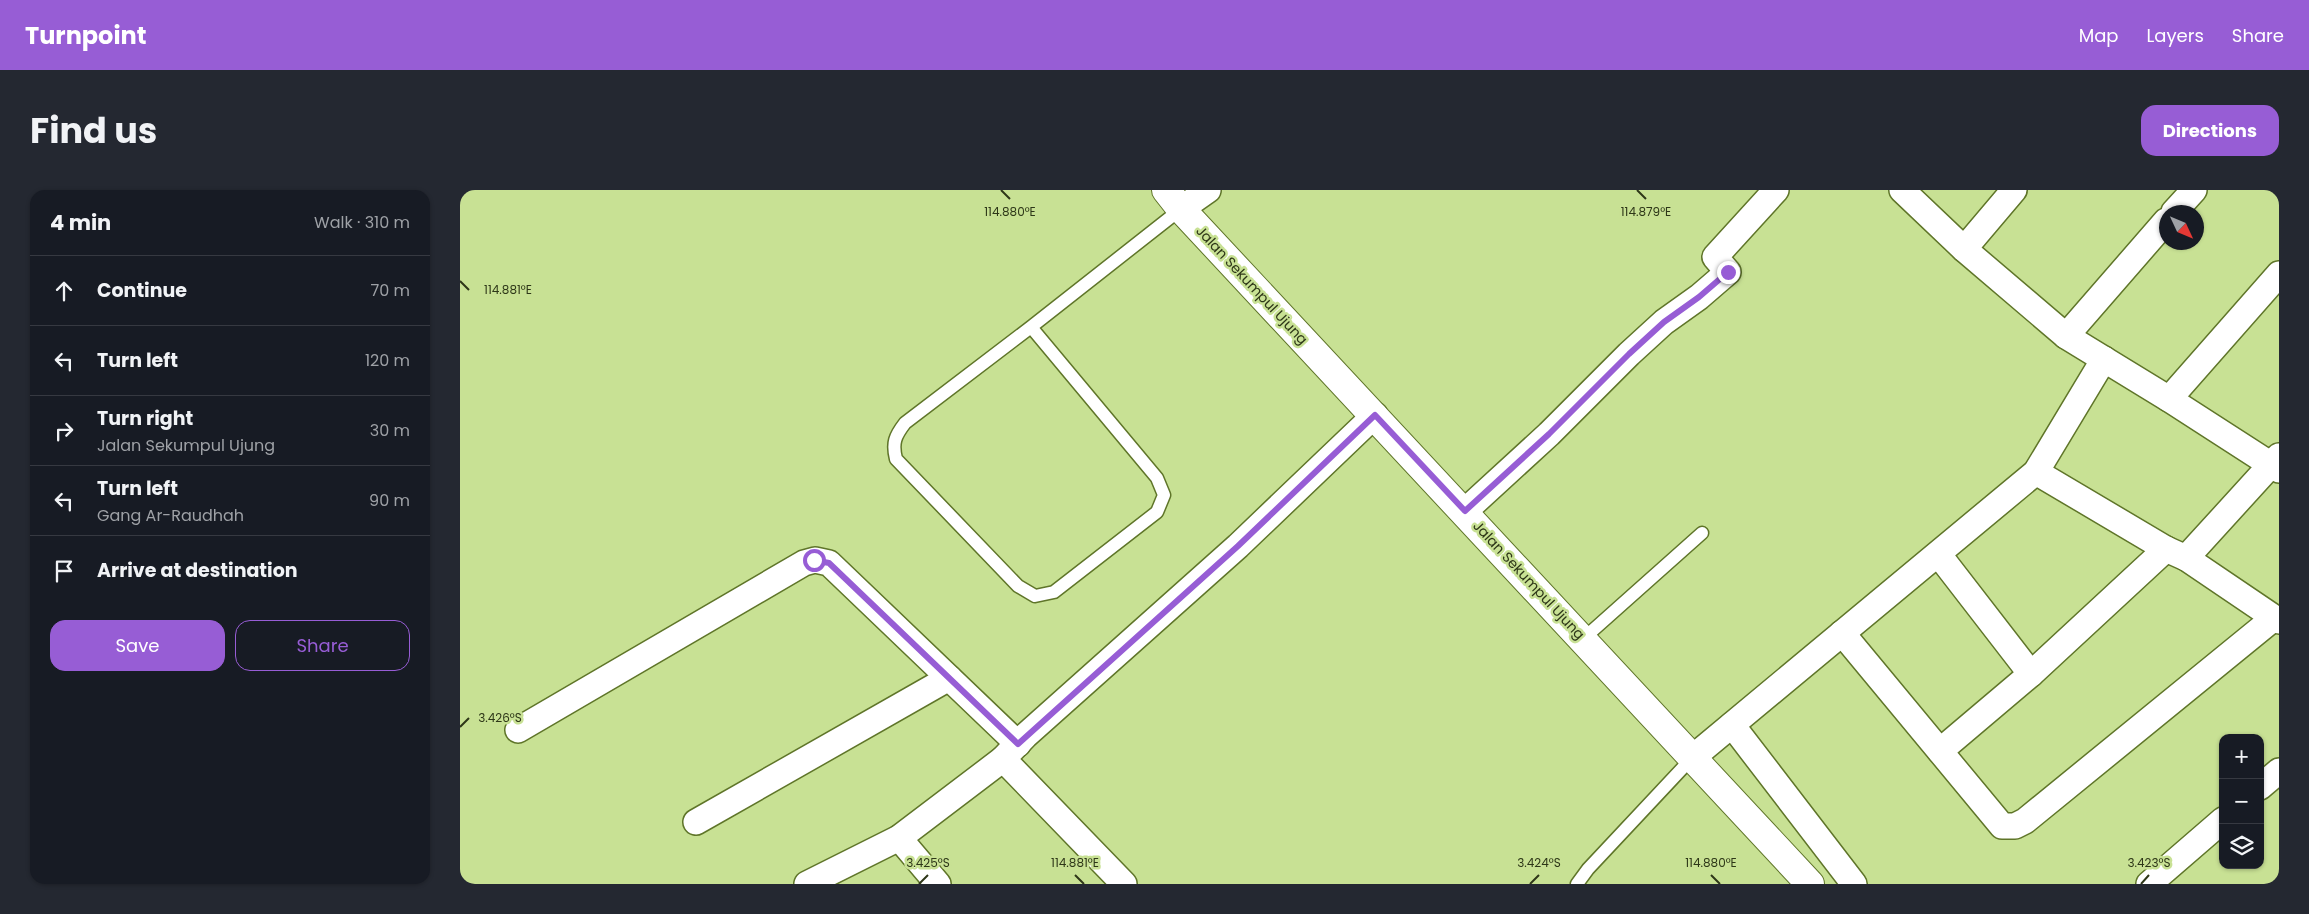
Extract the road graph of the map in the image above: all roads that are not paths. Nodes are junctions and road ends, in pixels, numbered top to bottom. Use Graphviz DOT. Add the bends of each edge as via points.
graph roads {
  1 [pos="1208,190"];
  2 [pos="1776,190"];
  3 [pos="1902,190"];
  4 [pos="2014,190"];
  5 [pos="2194,190"];
  6 [pos="1173,199"];
  7 [pos="2180,205"];
  8 [pos="2159,229"];
  9 [pos="1964,249"];
  10 [pos="2279,274"];
  11 [pos="1031,328"];
  12 [pos="2066,336"];
  13 [pos="2104,359"];
  14 [pos="2169,398"];
  15 [pos="1375,415"];
  16 [pos="2277,464"];
  17 [pos="2036,472"];
  18 [pos="1465,511"];
  19 [pos="1702,533"];
  20 [pos="1938,554"];
  21 [pos="2176,554"];
  22 [pos="2276,620"];
  23 [pos="1842,633"];
  24 [pos="1583,638"];
  25 [pos="2031,674"];
  26 [pos="949,678"];
  27 [pos="1732,725"];
  28 [pos="518,730"];
  29 [pos="1940,751"];
  30 [pos="1010,752"];
  31 [pos="1692,758"];
  32 [pos="2279,771"];
  33 [pos="2264,784"];
  34 [pos="696,822"];
  35 [pos="2219,823"];
  36 [pos="899,838"];
  37 [pos="807,884"];
  38 [pos="938,884"];
  39 [pos="1124,884"];
  40 [pos="1577,884"];
  41 [pos="1810,884"];
  42 [pos="1854,884"];
  43 [pos="2149,884"];
  1 -- 6 [label="street"];
  2 -- 18 [label="street" via="1715,257 1728,272 1664,322"];
  3 -- 9 [label="street"];
  4 -- 9 [label="street"];
  5 -- 7 [label="street"];
  6 -- 11 [label="lane"];
  6 -- 15 [label="main road, Jalan Sekumpul Ujung"];
  8 -- 12 [label="street"];
  9 -- 12 [label="street"];
  10 -- 14 [label="street"];
  11 -- 11 [label="lane" via="905,423 896,435 893,447 896,459 1018,586 1035,596 1054,592 1157,512 1164,495 1157,478"];
  12 -- 13 [label="street"];
  13 -- 14 [label="street"];
  13 -- 17 [label="street"];
  14 -- 16 [label="street"];
  15 -- 18 [label="main road, Jalan Sekumpul Ujung"];
  15 -- 30 [label="street" via="1238,546"];
  16 -- 21 [label="street"];
  17 -- 20 [label="street"];
  17 -- 21 [label="street"];
  18 -- 24 [label="main road, Jalan Sekumpul Ujung"];
  19 -- 24 [label="lane"];
  20 -- 23 [label="street"];
  20 -- 25 [label="street"];
  21 -- 22 [label="street"];
  21 -- 25 [label="street"];
  22 -- 29 [label="street" via="2015,826 2002,826"];
  23 -- 27 [label="street"];
  23 -- 29 [label="street"];
  24 -- 31 [label="main road, Jalan Sekumpul Ujung"];
  25 -- 29 [label="street"];
  26 -- 28 [label="street" via="829,563 814,560"];
  26 -- 30 [label="street"];
  26 -- 34 [label="street"];
  27 -- 31 [label="street"];
  27 -- 42 [label="street"];
  30 -- 36 [label="street"];
  30 -- 39 [label="street"];
  31 -- 40 [label="lane"];
  31 -- 41 [label="main road, Jalan Sekumpul Ujung"];
  32 -- 33 [label="street"];
  35 -- 43 [label="street"];
  36 -- 37 [label="street"];
  36 -- 38 [label="street"];
}
